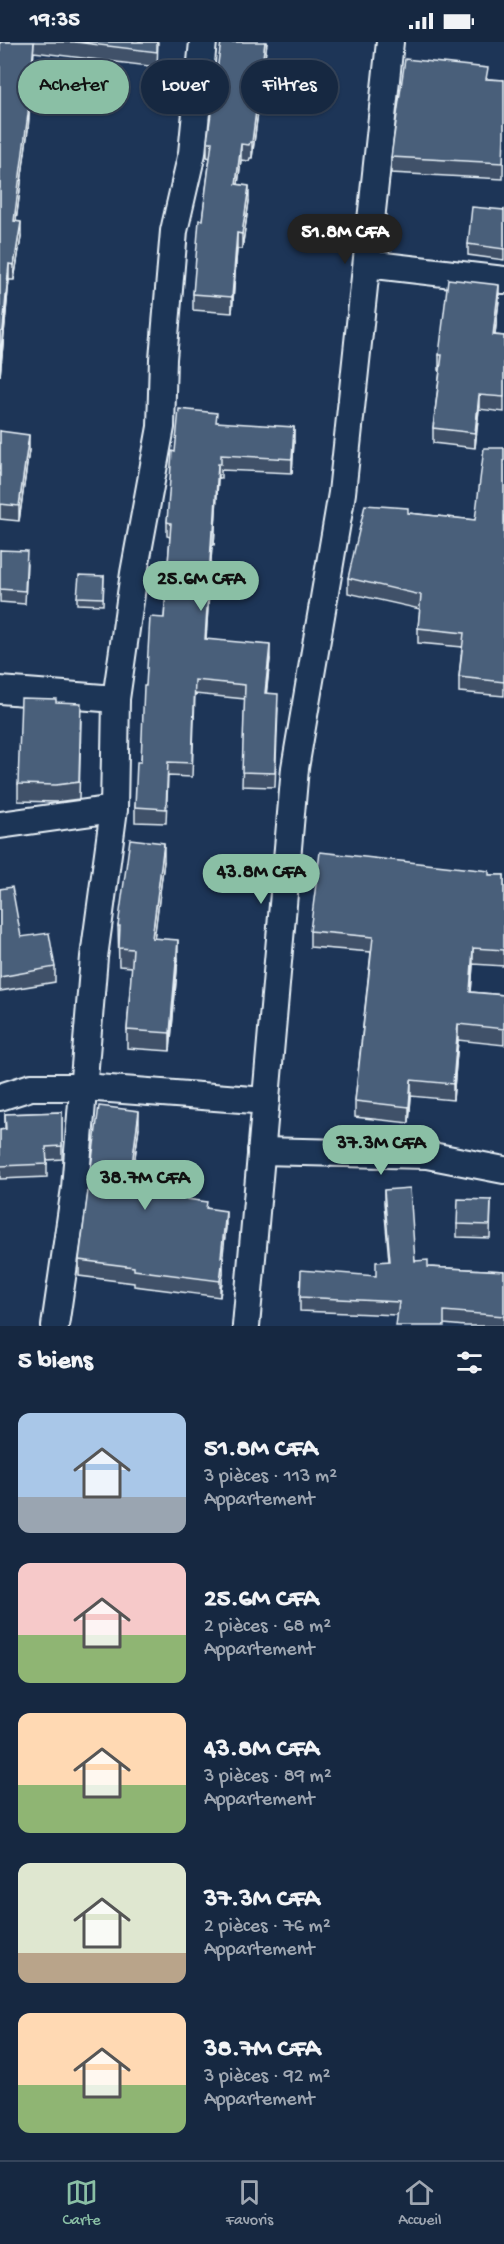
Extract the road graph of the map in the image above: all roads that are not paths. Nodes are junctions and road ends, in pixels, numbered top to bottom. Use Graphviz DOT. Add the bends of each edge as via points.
graph roads {
  1 [pos="203,42"];
  2 [pos="390,42"];
  3 [pos="367,264"];
  4 [pos="504,280"];
  5 [pos="0,690"];
  6 [pos="116,699"];
  7 [pos="114,809"];
  8 [pos="0,825"];
  9 [pos="84,1087"];
  10 [pos="0,1097"];
  11 [pos="266,1101"];
  12 [pos="261,1151"];
  13 [pos="504,1170"];
  14 [pos="55,1326"];
  15 [pos="246,1326"];
  1 -- 6 [label="street" via="192,153 174,231 161,427"];
  2 -- 3 [label="street"];
  3 -- 4 [label="street"];
  3 -- 11 [label="street" via="342,493 295,768"];
  5 -- 6 [label="street"];
  6 -- 7 [label="street"];
  7 -- 8 [label="street"];
  7 -- 9 [label="street" via="94,957"];
  9 -- 10 [label="street" via="31,1087"];
  9 -- 11 [label="street"];
  9 -- 14 [label="street" via="75,1188"];
  11 -- 12 [label="street"];
  12 -- 13 [label="street" via="427,1155"];
  12 -- 15 [label="street"];
}
